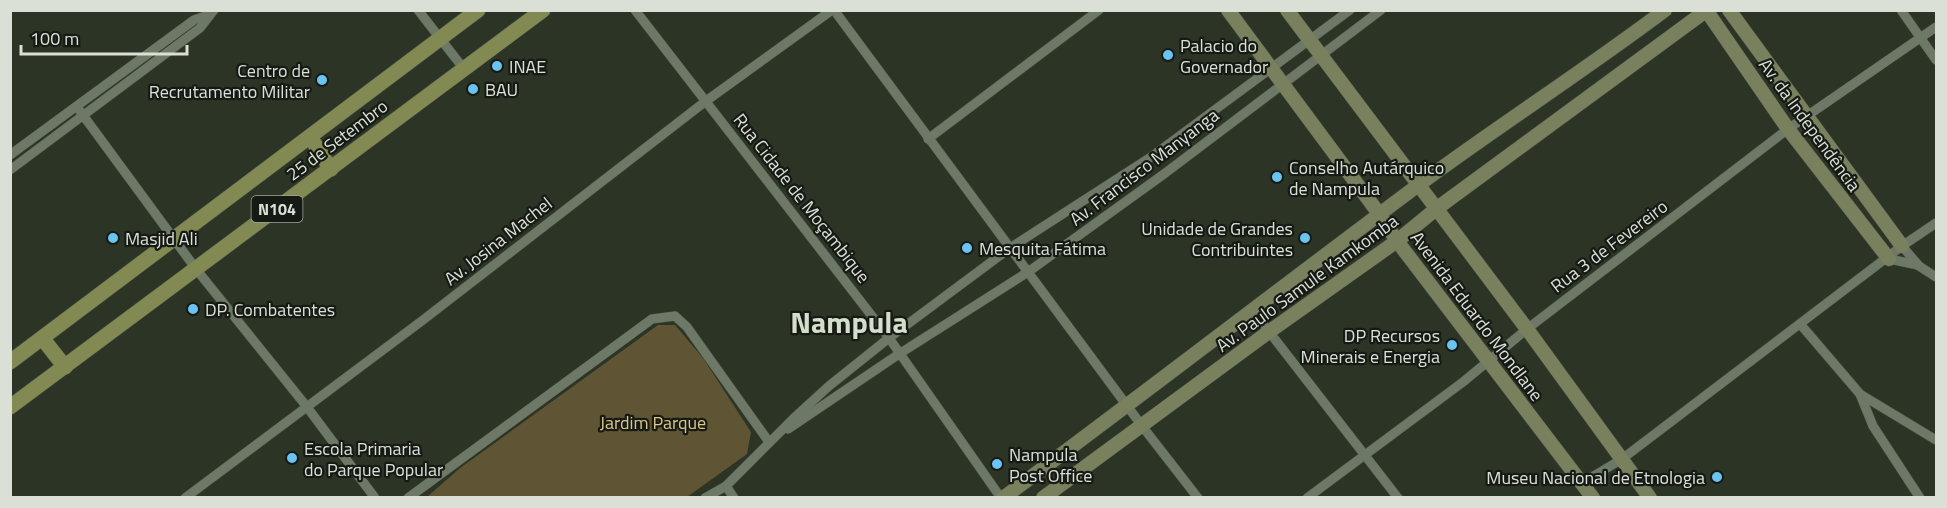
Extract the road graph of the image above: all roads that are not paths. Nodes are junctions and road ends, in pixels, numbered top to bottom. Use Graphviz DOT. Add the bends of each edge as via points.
graph roads {
  1 [pos="418,10"];
  2 [pos="478,10"];
  3 [pos="543,10"];
  4 [pos="635,10"];
  5 [pos="833,10"];
  6 [pos="1099,10"];
  7 [pos="1228,10"];
  8 [pos="1287,10"];
  9 [pos="1350,10"];
  10 [pos="1381,10"];
  11 [pos="1665,10"];
  12 [pos="1729,10"];
  13 [pos="1901,10"];
  14 [pos="1707,11"];
  15 [pos="211,13"];
  16 [pos="1936,27"];
  17 [pos="440,39"];
  18 [pos="1920,39"];
  19 [pos="1310,40"];
  20 [pos="168,46"];
  21 [pos="1321,56"];
  22 [pos="1936,60"];
  23 [pos="464,69"];
  24 [pos="1272,69"];
  25 [pos="1282,85"];
  26 [pos="706,101"];
  27 [pos="76,107"];
  28 [pos="83,116"];
  29 [pos="1806,116"];
  30 [pos="1206,117"];
  31 [pos="1788,129"];
  32 [pos="1217,133"];
  33 [pos="310,137"];
  34 [pos="928,139"];
  35 [pos="10,155"];
  36 [pos="1151,157"];
  37 [pos="331,169"];
  38 [pos="10,170"];
  39 [pos="1164,174"];
  40 [pos="1419,185"];
  41 [pos="1436,209"];
  42 [pos="1380,215"];
  43 [pos="1936,223"];
  44 [pos="176,239"];
  45 [pos="1397,241"];
  46 [pos="1902,246"];
  47 [pos="1010,248"];
  48 [pos="1888,258"];
  49 [pos="1919,266"];
  50 [pos="196,269"];
  51 [pos="1028,273"];
  52 [pos="1936,277"];
  53 [pos="1253,311"];
  54 [pos="1801,325"];
  55 [pos="1527,329"];
  56 [pos="1270,331"];
  57 [pos="890,338"];
  58 [pos="43,339"];
  59 [pos="899,354"];
  60 [pos="1487,360"];
  61 [pos="10,362"];
  62 [pos="65,367"];
  63 [pos="1860,394"];
  64 [pos="1127,406"];
  65 [pos="10,407"];
  66 [pos="307,407"];
  67 [pos="1142,426"];
  68 [pos="1936,440"];
  69 [pos="769,442"];
  70 [pos="1366,455"];
  71 [pos="1622,459"];
  72 [pos="1582,483"];
  73 [pos="726,486"];
  74 [pos="185,498"];
  75 [pos="375,498"];
  76 [pos="408,498"];
  77 [pos="705,498"];
  78 [pos="734,498"];
  79 [pos="1002,498"];
  80 [pos="1043,498"];
  81 [pos="1198,498"];
  82 [pos="1307,498"];
  83 [pos="1398,498"];
  84 [pos="1593,498"];
  85 [pos="1650,498"];
  86 [pos="1920,498"];
  1 -- 17 [label="street"];
  2 -- 17 [label="main road, 25 de Setembro / N104"];
  3 -- 23 [label="main road, 25 de Setembro / N104"];
  4 -- 26 [label="street, Rua Cidade de Moçambique"];
  5 -- 26 [label="street, Av. Josina Machel"];
  5 -- 34 [label="street"];
  6 -- 34 [label="street"];
  7 -- 24 [label="main road, Avenida Eduardo Mondlane"];
  8 -- 19 [label="main road, Avenida Eduardo Mondlane"];
  9 -- 19 [label="street, Av. Francisco Manyanga"];
  10 -- 21 [label="street, Av. Francisco Manyanga"];
  11 -- 40 [label="main road, Av. Paulo Samule Kamkomba"];
  12 -- 29 [label="main road, Av. da Independência"];
  13 -- 18 [label="street"];
  14 -- 31 [label="main road, Av. da Independência"];
  14 -- 41 [label="main road, Av. Paulo Samule Kamkomba"];
  15 -- 20 [label="street" via="194,20"];
  16 -- 18 [label="street, Rua 3 de Fevereiro"];
  17 -- 23 [label="street"];
  17 -- 33 [label="main road, 25 de Setembro / N104"];
  18 -- 22 [label="street"];
  18 -- 29 [label="street, Rua 3 de Fevereiro"];
  19 -- 21 [label="main road, Avenida Eduardo Mondlane"];
  19 -- 24 [label="street, Av. Francisco Manyanga"];
  20 -- 27 [label="street"];
  20 -- 28 [label="street"];
  21 -- 25 [label="street, Av. Francisco Manyanga"];
  21 -- 40 [label="main road, Avenida Eduardo Mondlane"];
  23 -- 37 [label="main road, 25 de Setembro / N104"];
  24 -- 25 [label="main road, Avenida Eduardo Mondlane"];
  24 -- 30 [label="street, Av. Francisco Manyanga"];
  25 -- 32 [label="street, Av. Francisco Manyanga"];
  25 -- 42 [label="main road, Avenida Eduardo Mondlane"];
  26 -- 57 [label="street, Rua Cidade de Moçambique"];
  26 -- 66 [label="street, Av. Josina Machel"];
  27 -- 28 [label="street"];
  27 -- 35 [label="street"];
  28 -- 38 [label="street"];
  28 -- 44 [label="street"];
  29 -- 31 [label="street, Rua 3 de Fevereiro"];
  29 -- 46 [label="main road, Av. da Independência"];
  30 -- 32 [label="street"];
  30 -- 36 [label="street, Av. Francisco Manyanga"];
  31 -- 48 [label="main road, Av. da Independência"];
  31 -- 55 [label="street, Rua 3 de Fevereiro"];
  32 -- 39 [label="street, Av. Francisco Manyanga"];
  33 -- 37 [label="main road"];
  33 -- 44 [label="main road, 25 de Setembro / N104"];
  34 -- 47 [label="street"];
  36 -- 39 [label="street"];
  36 -- 47 [label="street, Av. Francisco Manyanga"];
  37 -- 50 [label="main road, 25 de Setembro / N104"];
  39 -- 51 [label="street, Av. Francisco Manyanga"];
  40 -- 41 [label="main road, Avenida Eduardo Mondlane"];
  40 -- 42 [label="main road, Av. Paulo Samule Kamkomba"];
  41 -- 45 [label="main road, Av. Paulo Samule Kamkomba"];
  41 -- 55 [label="main road, Avenida Eduardo Mondlane"];
  42 -- 45 [label="main road, Avenida Eduardo Mondlane"];
  42 -- 53 [label="main road, Av. Paulo Samule Kamkomba"];
  43 -- 46 [label="street"];
  44 -- 50 [label="street"];
  44 -- 58 [label="main road, 25 de Setembro / N104"];
  45 -- 56 [label="main road, Av. Paulo Samule Kamkomba"];
  45 -- 60 [label="main road, Avenida Eduardo Mondlane"];
  46 -- 48 [label="street"];
  46 -- 49 [label="street"];
  47 -- 51 [label="street"];
  47 -- 57 [label="street, Av. Francisco Manyanga"];
  48 -- 49 [label="street"];
  48 -- 54 [label="street"];
  49 -- 52 [label="street"];
  50 -- 62 [label="main road, 25 de Setembro / N104"];
  50 -- 66 [label="street"];
  51 -- 59 [label="street, Av. Francisco Manyanga"];
  51 -- 64 [label="street"];
  53 -- 56 [label="street"];
  53 -- 64 [label="main road, Av. Paulo Samule Kamkomba"];
  54 -- 63 [label="street"];
  54 -- 71 [label="street"];
  55 -- 60 [label="street, Rua 3 de Fevereiro"];
  55 -- 71 [label="main road, Avenida Eduardo Mondlane"];
  56 -- 67 [label="main road, Av. Paulo Samule Kamkomba"];
  56 -- 70 [label="street"];
  57 -- 59 [label="street, Rua Cidade de Moçambique"];
  57 -- 69 [label="street, Av. Francisco Manyanga" via="829,386"];
  58 -- 61 [label="main road, 25 de Setembro / N104"];
  58 -- 62 [label="main road"];
  59 -- 69 [label="street, Av. Francisco Manyanga"];
  59 -- 79 [label="street, Rua Cidade de Moçambique"];
  60 -- 70 [label="street, Rua 3 de Fevereiro"];
  60 -- 72 [label="main road, Avenida Eduardo Mondlane"];
  62 -- 65 [label="main road, 25 de Setembro / N104"];
  63 -- 68 [label="street"];
  63 -- 86 [label="street" via="1873,426"];
  64 -- 67 [label="street"];
  64 -- 79 [label="main road, Av. Paulo Samule Kamkomba"];
  66 -- 74 [label="street, Av. Josina Machel"];
  66 -- 75 [label="street"];
  67 -- 80 [label="main road, Av. Paulo Samule Kamkomba"];
  67 -- 81 [label="street"];
  69 -- 73 [label="street, Av. Francisco Manyanga"];
  69 -- 76 [label="street" via="687,327 675,316 652,319"];
  70 -- 82 [label="street, Rua 3 de Fevereiro"];
  70 -- 83 [label="street"];
  71 -- 72 [label="street"];
  71 -- 85 [label="main road, Avenida Eduardo Mondlane"];
  72 -- 84 [label="main road, Avenida Eduardo Mondlane"];
  73 -- 77 [label="street, Av. Francisco Manyanga"];
  73 -- 78 [label="street"];
}
